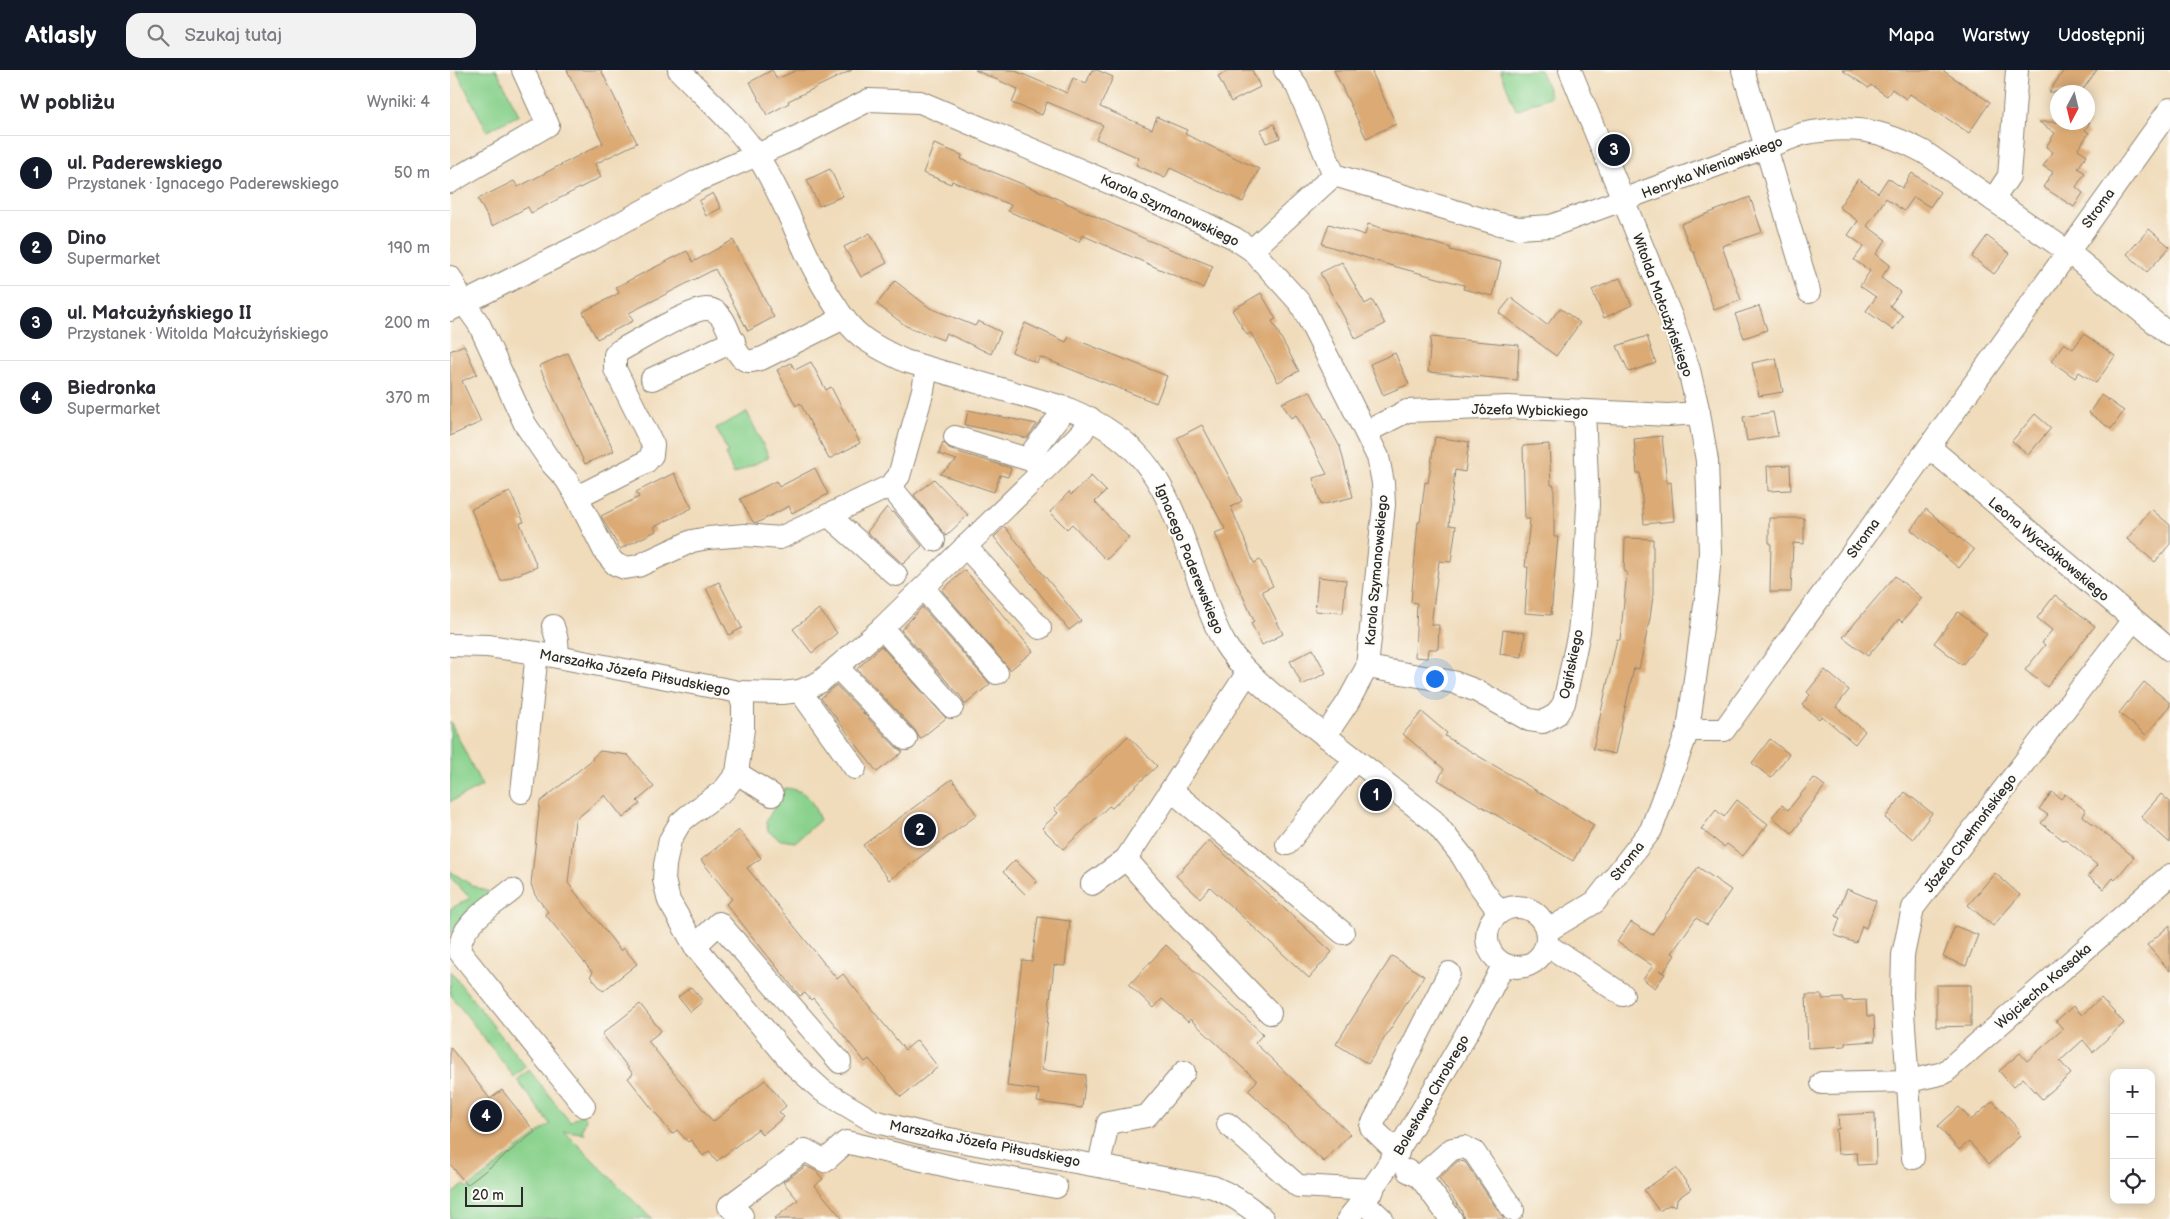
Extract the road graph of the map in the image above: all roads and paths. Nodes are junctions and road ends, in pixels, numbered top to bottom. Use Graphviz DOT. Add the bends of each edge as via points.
graph roads {
  1 [pos="523,70"];
  2 [pos="679,70"];
  3 [pos="1285,70"];
  4 [pos="1570,70"];
  5 [pos="1743,70"];
  6 [pos="2017,70"];
  7 [pos="2170,108"];
  8 [pos="1765,146"];
  9 [pos="757,156"];
  10 [pos="1334,175"];
  11 [pos="450,182"];
  12 [pos="1625,200"];
  13 [pos="1993,200"];
  14 [pos="1252,250"];
  15 [pos="2066,251"];
  16 [pos="450,277"];
  17 [pos="1809,292"];
  18 [pos="457,307"];
  19 [pos="844,318"];
  20 [pos="2170,335"];
  21 [pos="734,341"];
  22 [pos="927,368"];
  23 [pos="652,379"];
  24 [pos="1066,408"];
  25 [pos="1584,411"];
  26 [pos="1699,413"];
  27 [pos="1090,418"];
  28 [pos="1366,432"];
  29 [pos="955,437"];
  30 [pos="1929,448"];
  31 [pos="890,486"];
  32 [pos="577,497"];
  33 [pos="828,515"];
  34 [pos="934,540"];
  35 [pos="965,546"];
  36 [pos="896,575"];
  37 [pos="923,588"];
  38 [pos="2133,620"];
  39 [pos="553,626"];
  40 [pos="882,628"];
  41 [pos="1040,628"];
  42 [pos="450,645"];
  43 [pos="2170,650"];
  44 [pos="548,655"];
  45 [pos="837,667"];
  46 [pos="1368,668"];
  47 [pos="1248,672"];
  48 [pos="997,673"];
  49 [pos="800,691"];
  50 [pos="739,692"];
  51 [pos="952,707"];
  52 [pos="1688,730"];
  53 [pos="1325,736"];
  54 [pos="906,739"];
  55 [pos="1355,760"];
  56 [pos="855,768"];
  57 [pos="737,773"];
  58 [pos="1171,790"];
  59 [pos="522,792"];
  60 [pos="772,794"];
  61 [pos="1287,844"];
  62 [pos="1126,859"];
  63 [pos="2170,875"];
  64 [pos="1092,884"];
  65 [pos="512,890"];
  66 [pos="1499,912"];
  67 [pos="1343,933"];
  68 [pos="1547,938"];
  69 [pos="695,946"];
  70 [pos="1503,965"];
  71 [pos="1449,974"];
  72 [pos="1623,995"];
  73 [pos="1270,1013"];
  74 [pos="840,1062"];
  75 [pos="1184,1072"];
  76 [pos="1909,1082"];
  77 [pos="1822,1083"];
  78 [pos="584,1106"];
  79 [pos="1228,1124"];
  80 [pos="1394,1158"];
  81 [pos="1913,1158"];
  82 [pos="1099,1165"];
  83 [pos="1420,1176"];
  84 [pos="1056,1187"];
  85 [pos="1368,1195"];
  86 [pos="1513,1210"];
  87 [pos="738,1219"];
  88 [pos="1262,1219"];
  89 [pos="1348,1219"];
  90 [pos="1382,1219"];
  91 [pos="1451,1219"];
  1 -- 11 [label="street" via="548,126"];
  2 -- 9 [label="street, Ignacego Paderewskiego"];
  3 -- 10 [label="street" via="1297,86"];
  4 -- 12 [label="street, Witolda Małcużyńskiego"];
  5 -- 8 [label="street"];
  6 -- 13 [label="street" via="2010,176"];
  7 -- 15 [label="street, Stroma"];
  8 -- 12 [label="street, Henryka Wieniawskiego"];
  8 -- 13 [label="street, Henryka Wieniawskiego" via="1822,130 1872,131 1900,139 1924,152"];
  8 -- 17 [label="street"];
  9 -- 14 [label="street, Karola Szymanowskiego" via="869,100 920,102 1202,222"];
  9 -- 18 [label="street, Karola Szymanowskiego" via="699,180"];
  9 -- 19 [label="street, Ignacego Paderewskiego" via="774,184 819,281"];
  10 -- 12 [label="street, Henryka Wieniawskiego" via="1518,228 1551,226"];
  10 -- 14 [label="street"];
  12 -- 26 [label="street, Witolda Małcużyńskiego" via="1672,319"];
  13 -- 15 [label="street, Henryka Wieniawskiego"];
  14 -- 28 [label="street, Karola Szymanowskiego" via="1301,304"];
  15 -- 20 [label="street, Henryka Wieniawskiego"];
  15 -- 30 [label="street, Stroma"];
  16 -- 18 [label="street"];
  18 -- 32 [label="street" via="479,324 525,424"];
  19 -- 21 [label="street" via="763,358 749,361 741,357"];
  19 -- 22 [label="street, Ignacego Paderewskiego" via="861,336 883,351"];
  21 -- 23 [label="street"];
  21 -- 32 [label="street" via="723,319 715,311 706,309 690,314 615,355 615,369 653,445 652,455 646,462"];
  22 -- 24 [label="street, Ignacego Paderewskiego"];
  22 -- 31 [label="street" via="900,476"];
  24 -- 27 [label="street, Ignacego Paderewskiego"];
  24 -- 29 [label="street" via="1027,459"];
  25 -- 26 [label="street, Józefa Wybickiego" via="1668,415"];
  25 -- 28 [label="street, Józefa Wybickiego" via="1508,407 1407,411"];
  25 -- 46 [label="street, Ogińskiego" via="1588,504 1584,586 1579,632 1564,704 1557,714 1543,722 1529,720 1477,691 1453,682"];
  26 -- 52 [label="street, Witolda Małcużyńskiego" via="1707,461 1710,552"];
  27 -- 35 [label="street" via="1075,438"];
  27 -- 47 [label="street, Ignacego Paderewskiego" via="1132,447 1162,486 1213,620 1226,645"];
  28 -- 46 [label="street, Karola Szymanowskiego" via="1378,457 1384,505"];
  30 -- 38 [label="street, Leona Wyczółkowskiego"];
  30 -- 52 [label="street, Stroma" via="1724,730"];
  31 -- 33 [label="street"];
  31 -- 34 [label="street"];
  32 -- 33 [label="street" via="605,552 614,564 625,568 638,566 692,541 727,536 780,538"];
  33 -- 36 [label="street"];
  35 -- 37 [label="street"];
  35 -- 41 [label="street"];
  37 -- 40 [label="street"];
  37 -- 48 [label="street"];
  38 -- 43 [label="street, Leona Wyczółkowskiego"];
  38 -- 76 [label="street, Józefa Chełmońskiego" via="1913,908 1903,954 1902,997"];
  39 -- 44 [label="street" via="557,640"];
  40 -- 45 [label="street"];
  40 -- 51 [label="street"];
  42 -- 44 [label="street, Marszałka Józefa Piłsudskiego" via="488,646"];
  44 -- 50 [label="street, Marszałka Józefa Piłsudskiego"];
  44 -- 59 [label="street"];
  45 -- 49 [label="street" via="820,682"];
  45 -- 54 [label="street"];
  46 -- 53 [label="street, Karola Szymanowskiego"];
  47 -- 53 [label="street, Ignacego Paderewskiego"];
  47 -- 58 [label="street"];
  49 -- 50 [label="street"];
  49 -- 56 [label="street"];
  50 -- 57 [label="street, Marszałka Józefa Piłsudskiego" via="743,706 743,730"];
  52 -- 68 [label="street, Stroma" via="1651,830 1595,902"];
  53 -- 55 [label="street, Ignacego Paderewskiego"];
  55 -- 61 [label="street"];
  55 -- 66 [label="street, Ignacego Paderewskiego" via="1434,821"];
  57 -- 60 [label="street"];
  57 -- 69 [label="street, Marszałka Józefa Piłsudskiego" via="724,790 688,816 670,840 664,880 669,901"];
  58 -- 62 [label="street"];
  58 -- 67 [label="street"];
  62 -- 64 [label="street"];
  62 -- 73 [label="street" via="1170,910"];
  63 -- 76 [label="street, Wojciecha Kossaka" via="1944,1073"];
  65 -- 78 [label="street" via="467,927 460,940 459,951"];
  66 -- 68 [label="street" via="1510,907 1523,907 1534,912 1543,920"];
  66 -- 70 [label="street" via="1490,925 1487,940 1489,950"];
  68 -- 70 [label="street" via="1541,957 1530,965 1516,968"];
  68 -- 72 [label="street"];
  69 -- 74 [label="street" via="719,923"];
  69 -- 82 [label="street, Marszałka Józefa Piłsudskiego" via="793,1064 822,1091 873,1121 933,1136"];
  70 -- 80 [label="street, Bolesława Chrobrego"];
  71 -- 80 [label="street" via="1371,1127"];
  75 -- 82 [label="street" via="1147,1116 1108,1123"];
  76 -- 77 [label="street, Wojciecha Kossaka"];
  76 -- 81 [label="street, Józefa Chełmońskiego"];
  79 -- 85 [label="street" via="1298,1186"];
  80 -- 83 [label="street"];
  80 -- 85 [label="street, Bolesława Chrobrego"];
  82 -- 88 [label="street, Marszałka Józefa Piłsudskiego" via="1213,1187 1235,1196"];
  83 -- 86 [label="street" via="1452,1149 1464,1147 1474,1152"];
  83 -- 91 [label="street"];
  84 -- 87 [label="street" via="969,1172 846,1142 825,1162 805,1150 729,1206 742,1216"];
  85 -- 89 [label="street, Bolesława Chrobrego"];
  85 -- 90 [label="street"];
}
